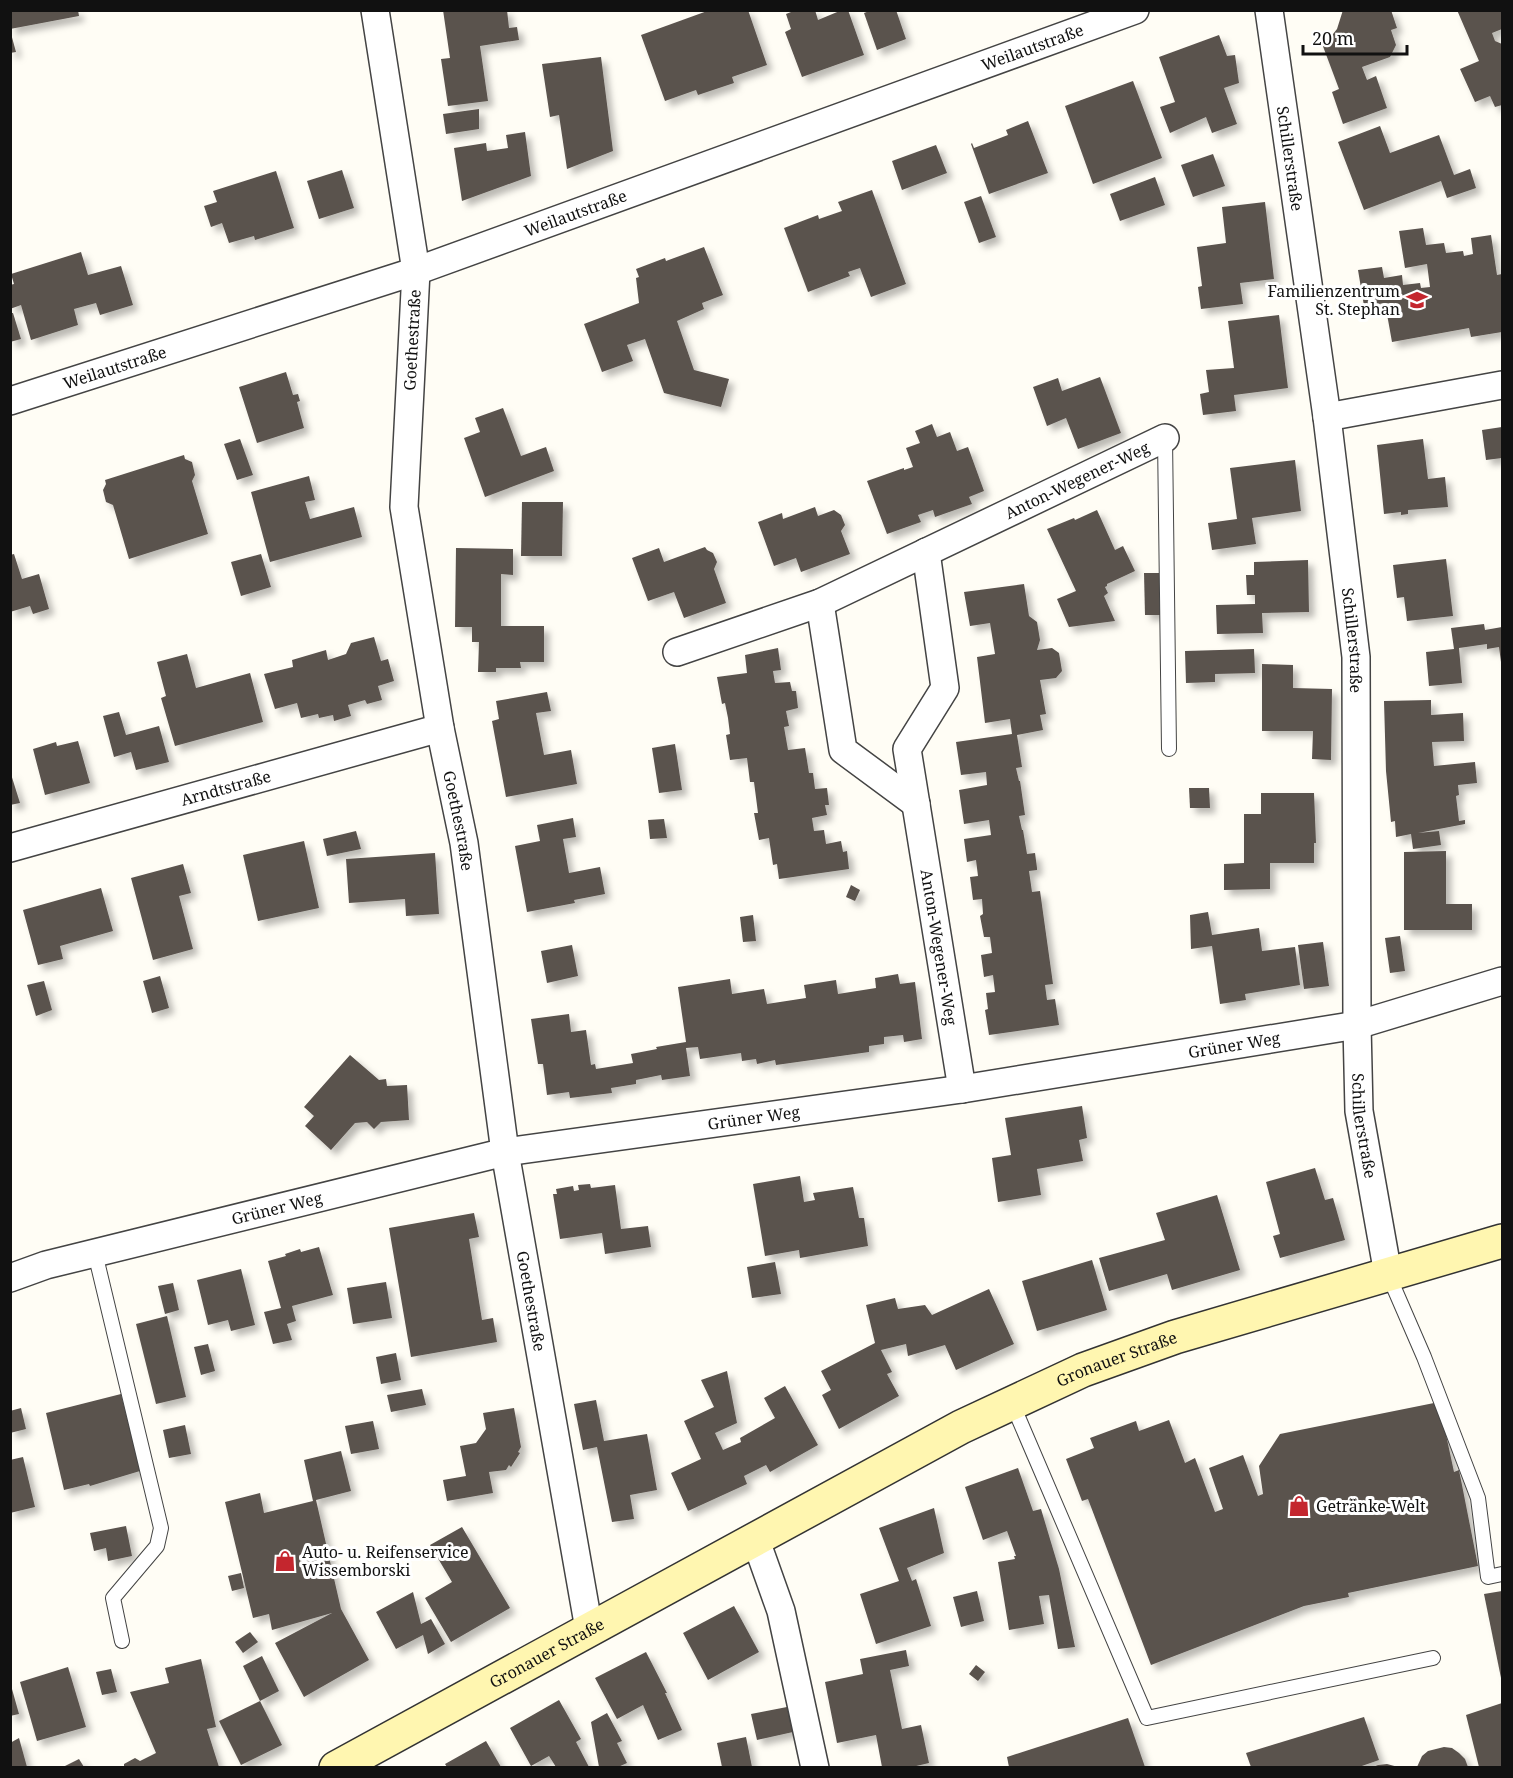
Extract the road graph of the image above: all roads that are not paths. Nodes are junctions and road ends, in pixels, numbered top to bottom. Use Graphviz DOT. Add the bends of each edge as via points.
graph roads {
  1 [pos="375,10"];
  2 [pos="1135,10"];
  3 [pos="1269,10"];
  4 [pos="416,272"];
  5 [pos="1503,385"];
  6 [pos="10,401"];
  7 [pos="1327,417"];
  8 [pos="1165,438"];
  9 [pos="927,552"];
  10 [pos="820,603"];
  11 [pos="678,652"];
  12 [pos="440,728"];
  13 [pos="1169,748"];
  14 [pos="916,804"];
  15 [pos="10,848"];
  16 [pos="1503,981"];
  17 [pos="1357,1025"];
  18 [pos="962,1089"];
  19 [pos="504,1152"];
  20 [pos="1503,1241"];
  21 [pos="95,1253"];
  22 [pos="1388,1274"];
  23 [pos="10,1278"];
  24 [pos="1012,1403"];
  25 [pos="755,1538"];
  26 [pos="1503,1574"];
  27 [pos="589,1629"];
  28 [pos="122,1641"];
  29 [pos="1433,1658"];
  30 [pos="336,1767"];
  31 [pos="815,1767"];
  1 -- 4 [label="street, Goethestraße"];
  2 -- 4 [label="street, Weilautstraße"];
  3 -- 7 [label="street, Schillerstraße"];
  4 -- 6 [label="street, Weilautstraße"];
  4 -- 12 [label="street, Goethestraße" via="404,507"];
  5 -- 7 [label="street"];
  7 -- 17 [label="street, Schillerstraße" via="1356,657"];
  8 -- 9 [label="street, Anton-Wegener-Weg"];
  8 -- 13 [label="lane"];
  9 -- 10 [label="street, Anton-Wegener-Weg"];
  9 -- 14 [label="street, Anton-Wegener-Weg" via="945,688 907,749"];
  10 -- 11 [label="street, Anton-Wegener-Weg"];
  10 -- 14 [label="street" via="843,750"];
  12 -- 15 [label="street, Arndtstraße"];
  12 -- 19 [label="street, Goethestraße" via="464,843"];
  14 -- 18 [label="street, Anton-Wegener-Weg"];
  16 -- 17 [label="street, Grüner Weg"];
  17 -- 18 [label="street, Grüner Weg"];
  17 -- 22 [label="street, Schillerstraße" via="1359,1111"];
  18 -- 19 [label="street, Grüner Weg"];
  19 -- 21 [label="street, Grüner Weg"];
  19 -- 27 [label="street, Goethestraße"];
  20 -- 22 [label="main road, Gronauer Straße"];
  21 -- 23 [label="street, Grüner Weg"];
  21 -- 28 [label="lane" via="161,1528 157,1546 113,1598"];
  22 -- 24 [label="main road, Gronauer Straße" via="1175,1336 1083,1370"];
  22 -- 26 [label="lane" via="1425,1357 1478,1498 1488,1577"];
  24 -- 25 [label="main road, Gronauer Straße"];
  24 -- 29 [label="lane" via="1147,1718"];
  25 -- 27 [label="main road, Gronauer Straße"];
  25 -- 31 [label="street" via="781,1611"];
  27 -- 30 [label="main road, Gronauer Straße"];
}
